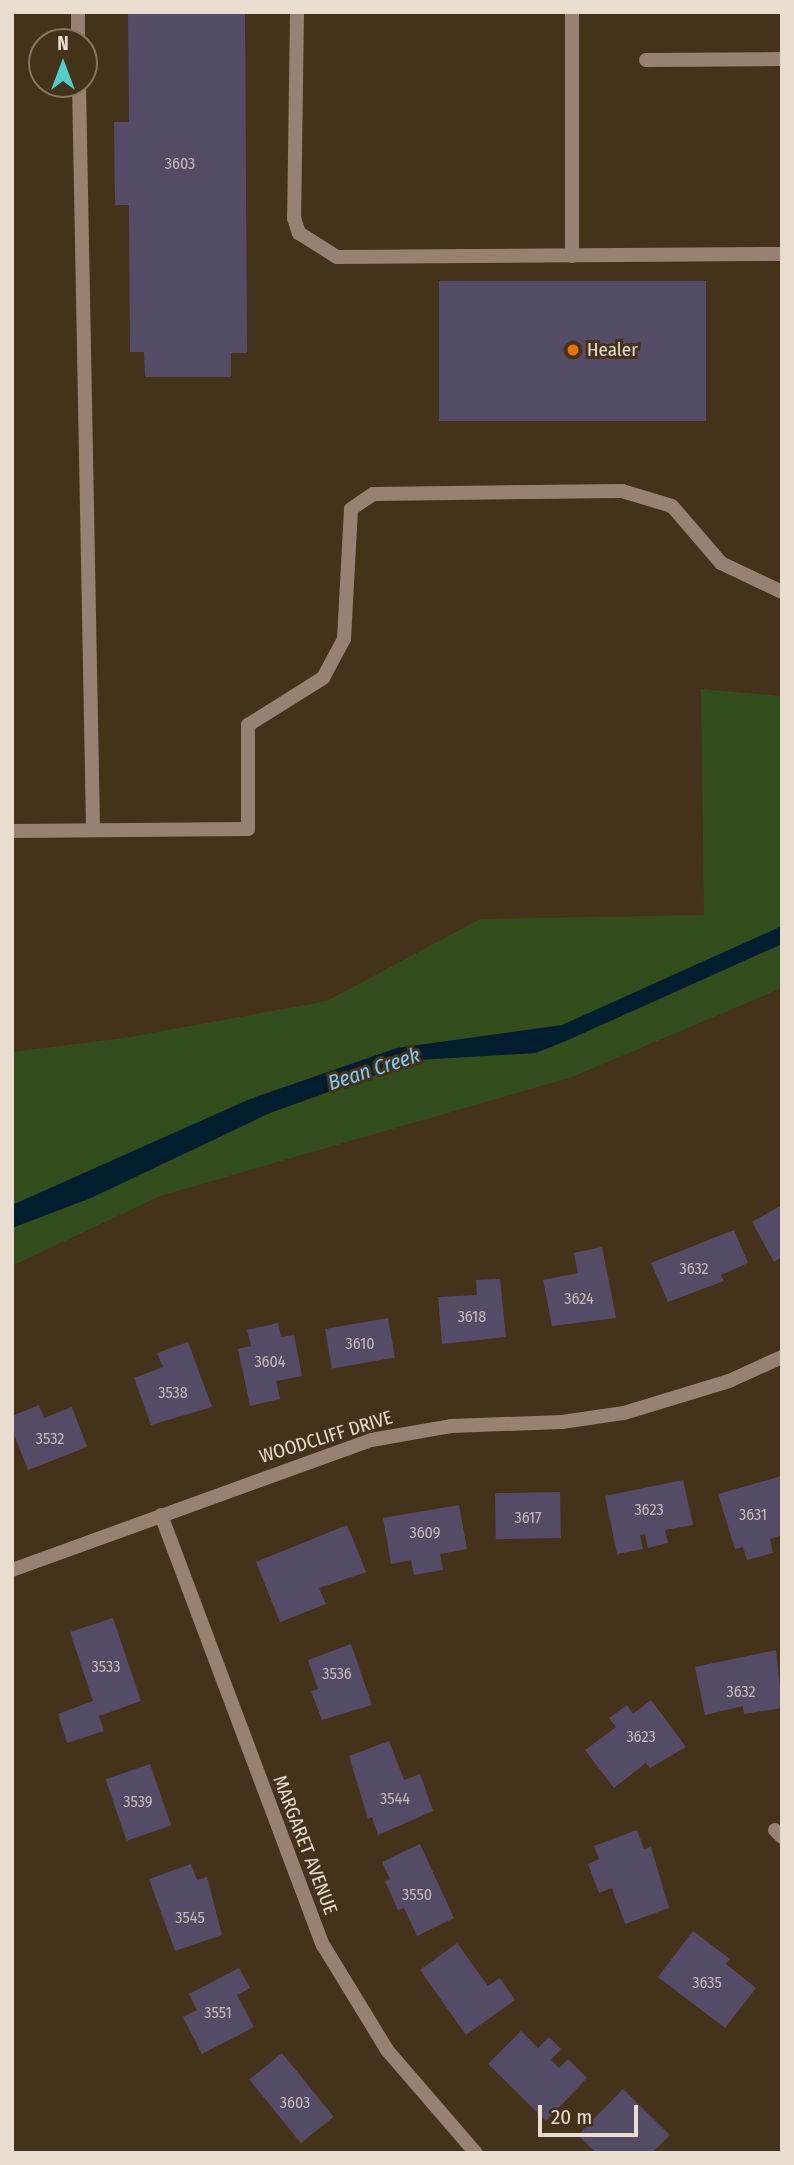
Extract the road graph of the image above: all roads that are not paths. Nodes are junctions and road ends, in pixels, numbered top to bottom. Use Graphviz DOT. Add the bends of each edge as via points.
graph roads {
  1 [pos="297,12"];
  2 [pos="572,12"];
  3 [pos="782,60"];
  4 [pos="646,61"];
  5 [pos="79,98"];
  6 [pos="782,254"];
  7 [pos="572,256"];
  8 [pos="782,592"];
  9 [pos="93,829"];
  10 [pos="12,831"];
  11 [pos="782,1357"];
  12 [pos="161,1515"];
  13 [pos="12,1570"];
  14 [pos="476,2153"];
  1 -- 7 [label="street" via="294,218 299,233 337,257"];
  2 -- 7 [label="street"];
  3 -- 4 [label="street"];
  5 -- 9 [label="street"];
  6 -- 7 [label="street"];
  8 -- 9 [label="street" via="720,563 672,506 622,491 373,494 351,509 344,639 323,678 248,725 248,829"];
  9 -- 10 [label="street"];
  11 -- 12 [label="street, WOODCLIFF DRIVE" via="729,1381 624,1413 562,1422 451,1426 371,1440"];
  12 -- 13 [label="street, WOODCLIFF DRIVE"];
  12 -- 14 [label="street, MARGARET AVENUE" via="323,1945 393,2059"];
}
